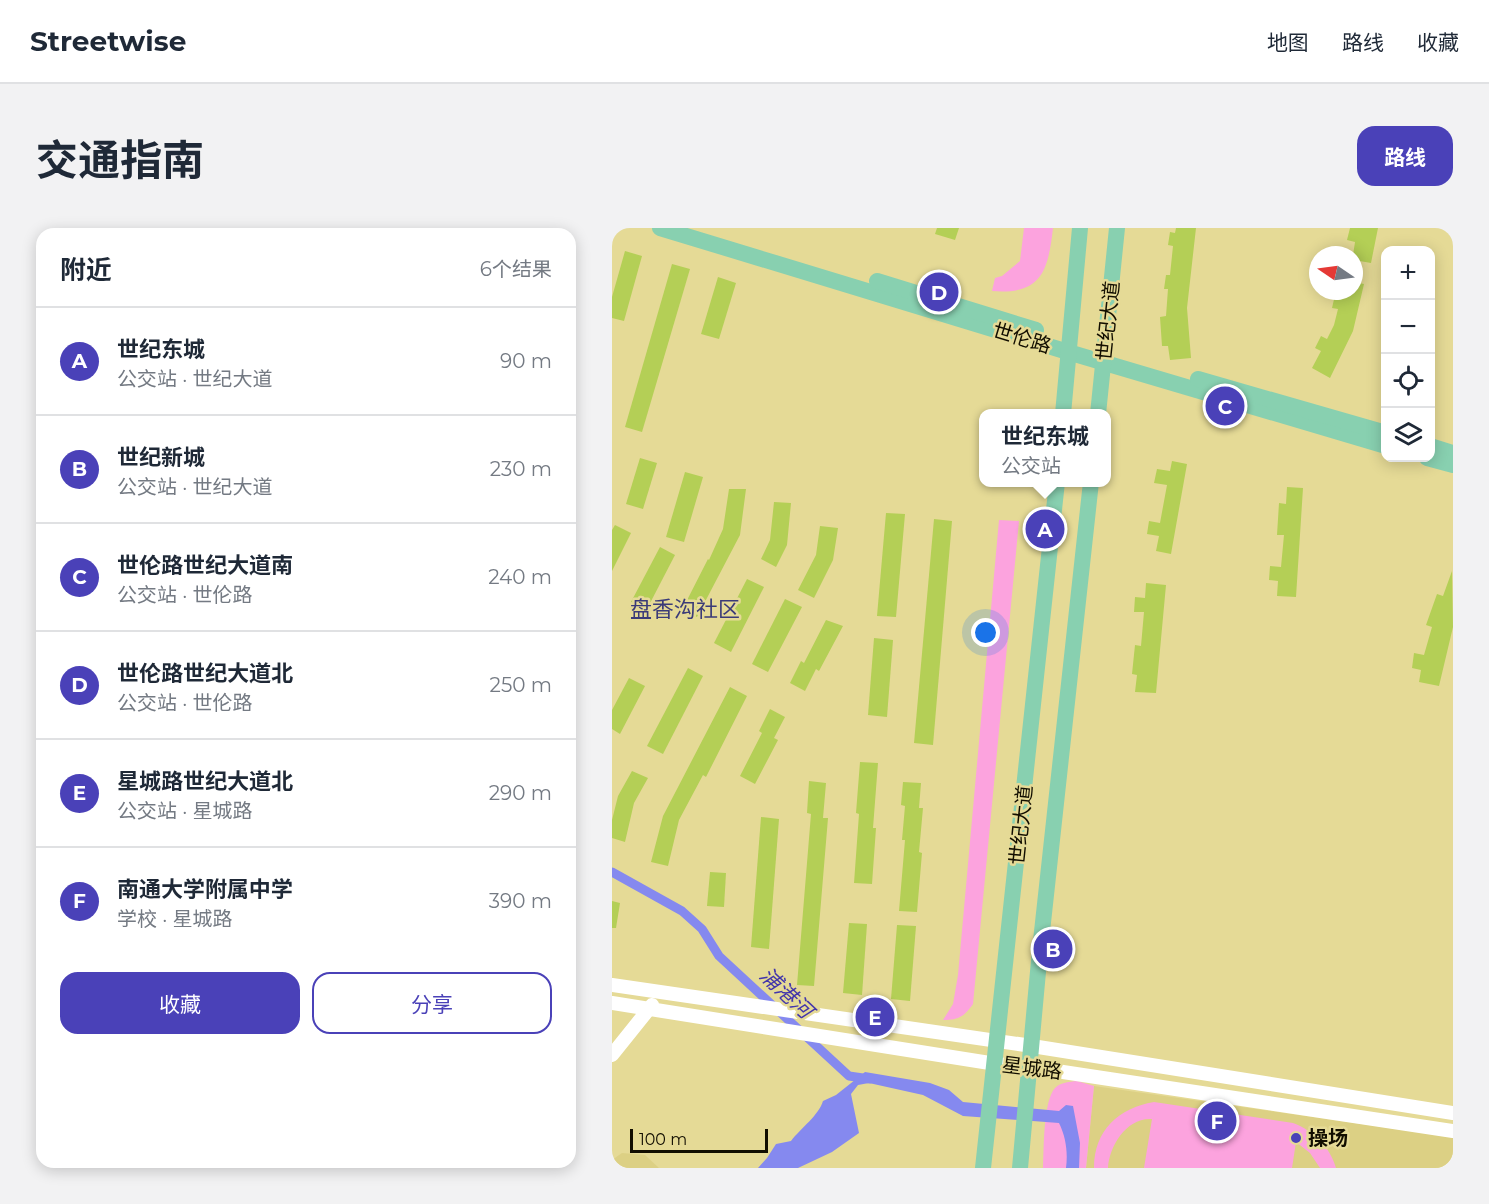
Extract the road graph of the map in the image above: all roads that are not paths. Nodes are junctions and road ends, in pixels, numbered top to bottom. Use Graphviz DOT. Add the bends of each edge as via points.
graph roads {
  1 [pos="660,228"];
  2 [pos="698,228"];
  3 [pos="1080,228"];
  4 [pos="1117,228"];
  5 [pos="1068,346"];
  6 [pos="1104,357"];
  7 [pos="1063,409"];
  8 [pos="1099,409"];
  9 [pos="1381,432"];
  10 [pos="1381,444"];
  11 [pos="1435,447"];
  12 [pos="1453,453"];
  13 [pos="1435,460"];
  14 [pos="1453,465"];
  15 [pos="1057,487"];
  16 [pos="1091,487"];
  17 [pos="612,985"];
  18 [pos="660,993"];
  19 [pos="612,1003"];
  20 [pos="649,1009"];
  21 [pos="998,1042"];
  22 [pos="1032,1046"];
  23 [pos="612,1055"];
  24 [pos="996,1064"];
  25 [pos="1030,1067"];
  26 [pos="1453,1113"];
  27 [pos="1453,1131"];
  28 [pos="984,1168"];
  29 [pos="1020,1168"];
  1 -- 5 [label="main road, 世伦路"];
  2 -- 5 [label="main road, 世伦路"];
  3 -- 5 [label="main road, 世纪大道"];
  4 -- 6 [label="main road, 世纪大道"];
  5 -- 6 [label="main road, 世伦路"];
  5 -- 7 [label="main road, 世纪大道"];
  6 -- 8 [label="main road, 世纪大道"];
  6 -- 9 [label="main road, 世伦路"];
  6 -- 10 [label="main road, 世伦路"];
  11 -- 12 [label="main road"];
  13 -- 14 [label="main road"];
  15 -- 21 [label="main road, 世纪大道"];
  16 -- 22 [label="main road, 世纪大道"];
  17 -- 18 [label="street, 星城路"];
  18 -- 20 [label="street"];
  18 -- 21 [label="street, 星城路"];
  19 -- 20 [label="street, 星城路"];
  20 -- 23 [label="street"];
  20 -- 24 [label="street, 星城路"];
  21 -- 22 [label="street, 星城路"];
  21 -- 24 [label="main road, 世纪大道"];
  22 -- 25 [label="main road, 世纪大道"];
  22 -- 26 [label="street, 星城路"];
  24 -- 25 [label="street, 星城路"];
  24 -- 28 [label="main road, 世纪大道"];
  25 -- 27 [label="street, 星城路"];
  25 -- 29 [label="main road, 世纪大道"];
}
